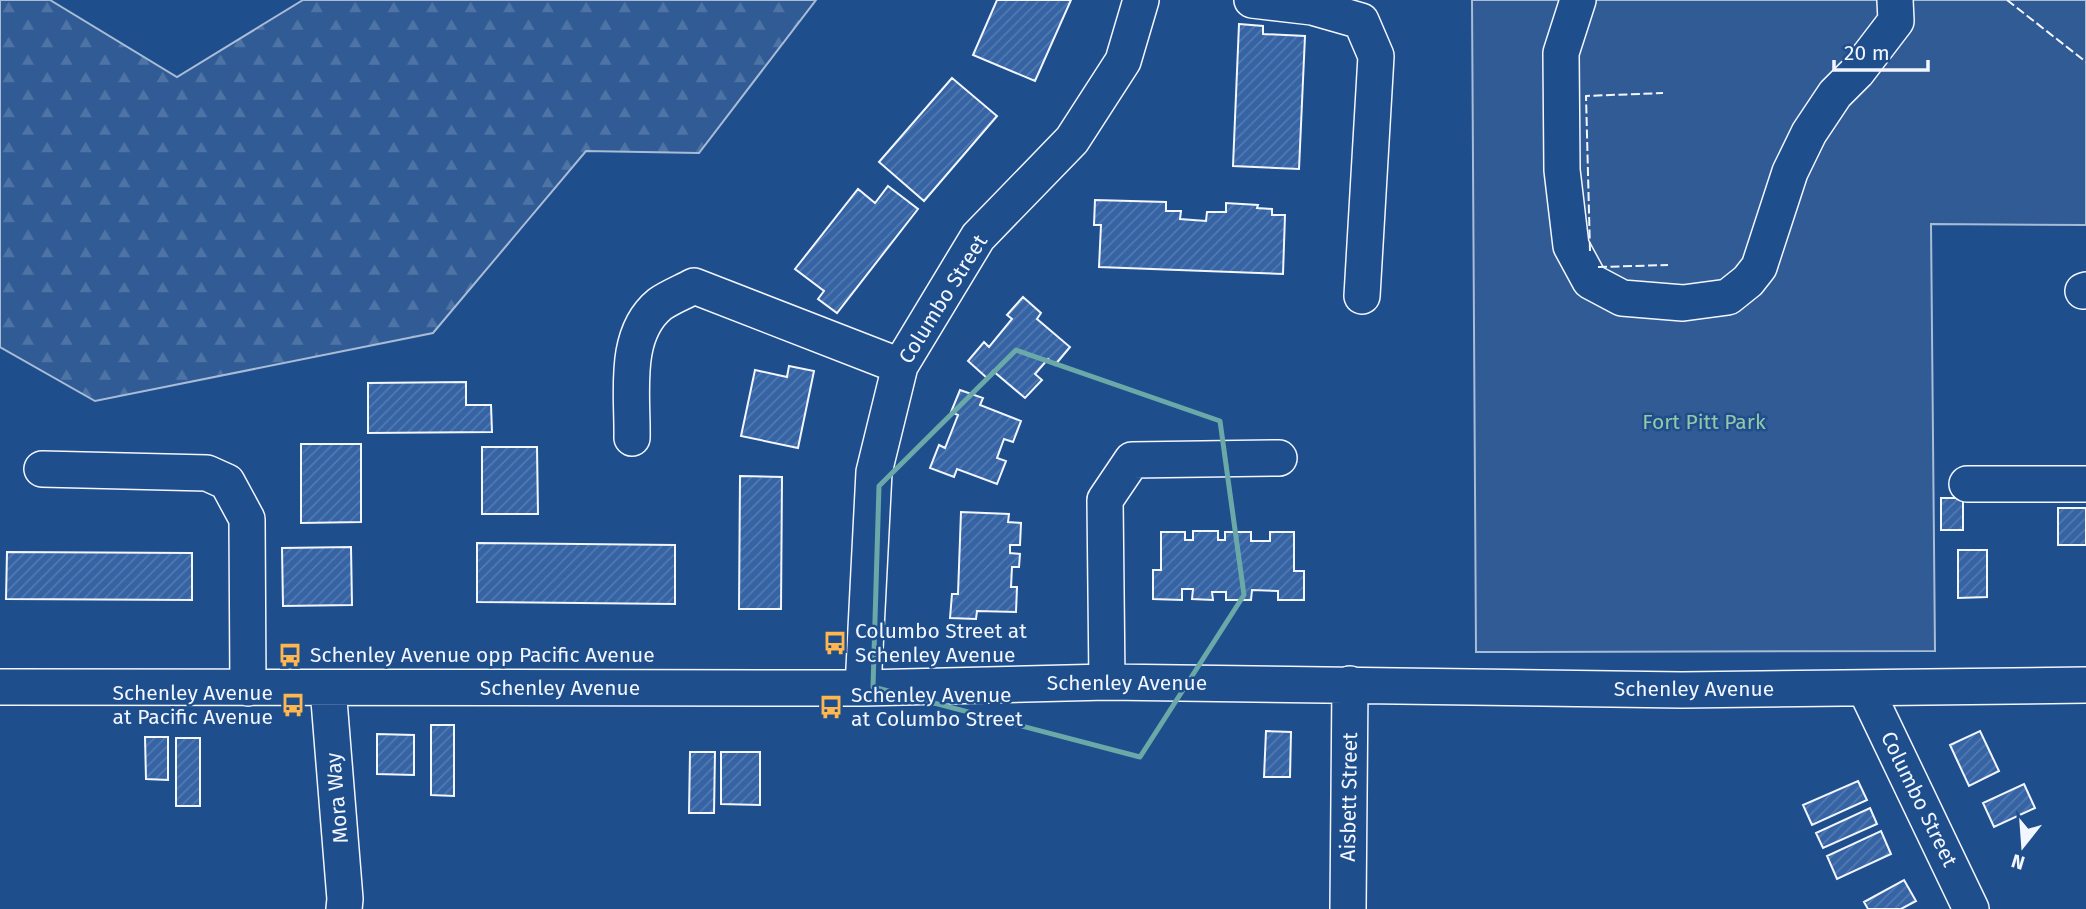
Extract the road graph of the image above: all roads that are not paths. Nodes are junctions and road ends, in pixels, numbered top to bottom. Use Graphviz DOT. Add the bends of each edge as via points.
graph roads {
  1 [pos="1141,0"];
  2 [pos="1252,0"];
  3 [pos="1578,0"];
  4 [pos="1895,0"];
  5 [pos="1362,296"];
  6 [pos="900,366"];
  7 [pos="632,438"];
  8 [pos="1279,458"];
  9 [pos="42,469"];
  10 [pos="1967,484"];
  11 [pos="2086,484"];
  12 [pos="1107,682"];
  13 [pos="1350,684"];
  14 [pos="2086,685"];
  15 [pos="0,687"];
  16 [pos="248,688"];
  17 [pos="328,688"];
  18 [pos="863,688"];
  19 [pos="1866,690"];
  20 [pos="344,909"];
  21 [pos="1348,909"];
  22 [pos="1971,909"];
  1 -- 6 [label="street, Columbo Street" via="1123,61 1072,140 978,237"];
  2 -- 5 [label="street" via="1312,7 1361,20 1376,56"];
  3 -- 4 [label="street" via="1561,53 1562,170 1570,246 1590,281 1622,298 1683,303 1728,297 1759,267 1804,143 1835,94 1896,20"];
  6 -- 7 [label="street" via="694,286 660,304 643,325 634,351"];
  6 -- 18 [label="street, Columbo Street" via="874,471"];
  8 -- 12 [label="street" via="1132,460 1105,500"];
  9 -- 16 [label="street" via="207,472 227,482 247,519"];
  10 -- 11 [label="street"];
  12 -- 13 [label="street, Schenley Avenue"];
  12 -- 18 [label="street, Schenley Avenue"];
  13 -- 19 [label="street, Schenley Avenue"];
  13 -- 21 [label="street, Aisbett Street"];
  14 -- 19 [label="street, Schenley Avenue"];
  15 -- 16 [label="street, Schenley Avenue"];
  16 -- 17 [label="street, Schenley Avenue"];
  17 -- 18 [label="street, Schenley Avenue"];
  17 -- 20 [label="street, Mora Way"];
  19 -- 22 [label="street, Columbo Street"];
}
